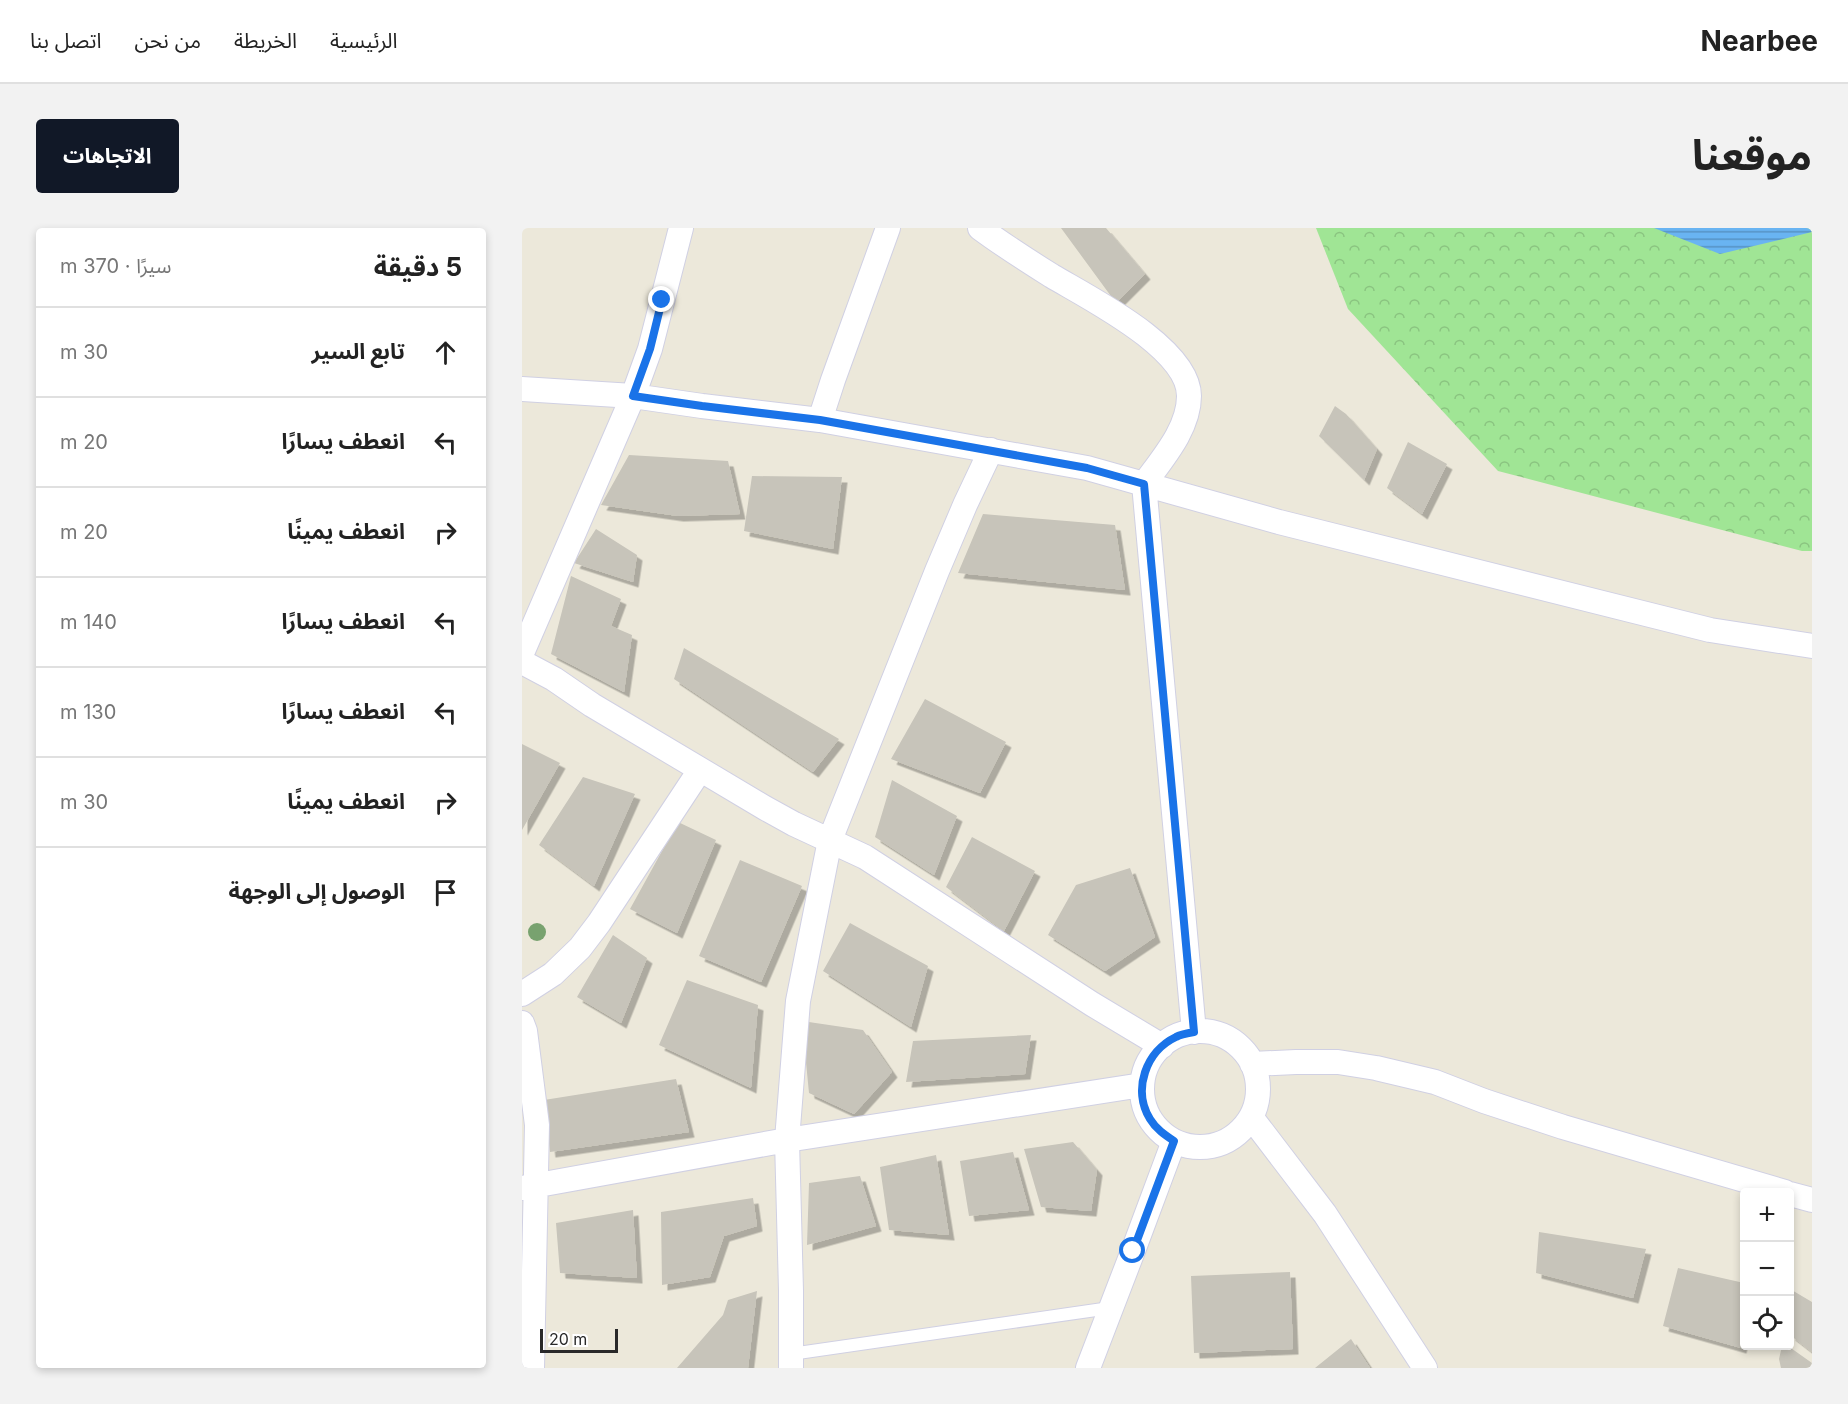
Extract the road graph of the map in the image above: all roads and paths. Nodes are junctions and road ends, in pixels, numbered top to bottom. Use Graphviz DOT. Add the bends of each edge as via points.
graph roads {
  1 [pos="681,228"];
  2 [pos="888,228"];
  3 [pos="980,228"];
  4 [pos="522,389"];
  5 [pos="633,396"];
  6 [pos="820,420"];
  7 [pos="991,450"];
  8 [pos="1144,484"];
  9 [pos="1812,646"];
  10 [pos="522,653"];
  11 [pos="522,662"];
  12 [pos="700,770"];
  13 [pos="830,840"];
  14 [pos="522,994"];
  15 [pos="522,1023"];
  16 [pos="1194,1032"];
  17 [pos="1162,1046"];
  18 [pos="1252,1064"];
  19 [pos="1142,1085"];
  20 [pos="1251,1117"];
  21 [pos="787,1140"];
  22 [pos="1174,1141"];
  23 [pos="529,1187"];
  24 [pos="1771,1188"];
  25 [pos="1794,1195"];
  26 [pos="1812,1200"];
  27 [pos="1110,1308"];
  28 [pos="791,1361"];
  29 [pos="532,1368"];
  30 [pos="1088,1368"];
  31 [pos="1425,1368"];
  1 -- 5 [label="street" via="650,349"];
  2 -- 6 [label="street"];
  3 -- 8 [label="street" via="1128,322 1174,361 1189,394 1188,408 1172,444"];
  4 -- 5 [label="street"];
  5 -- 6 [label="street"];
  5 -- 10 [label="street"];
  6 -- 7 [label="street"];
  7 -- 8 [label="street" via="1087,468"];
  7 -- 13 [label="street" via="937,571"];
  8 -- 9 [label="street" via="1279,522 1710,630"];
  8 -- 16 [label="street"];
  11 -- 12 [label="street"];
  12 -- 13 [label="street"];
  12 -- 14 [label="street" via="580,948 553,974"];
  13 -- 17 [label="street" via="907,883"];
  13 -- 21 [label="street" via="798,1001"];
  15 -- 23 [label="street" via="537,1125"];
  16 -- 17 [label="street" via="1177,1036"];
  16 -- 18 [label="street" via="1228,1039"];
  17 -- 19 [label="street" via="1152,1057"];
  18 -- 20 [label="street" via="1258,1091"];
  18 -- 24 [label="street" via="1338,1062 1435,1082 1628,1147"];
  19 -- 21 [label="street"];
  19 -- 22 [label="street" via="1149,1118"];
  20 -- 22 [label="street" via="1225,1141 1191,1146"];
  20 -- 31 [label="street" via="1325,1214"];
  21 -- 23 [label="street"];
  21 -- 28 [label="street"];
  22 -- 27 [label="street"];
  23 -- 29 [label="street"];
  25 -- 26 [label="street"];
  27 -- 28 [label="lane"];
  27 -- 30 [label="street"];
}
